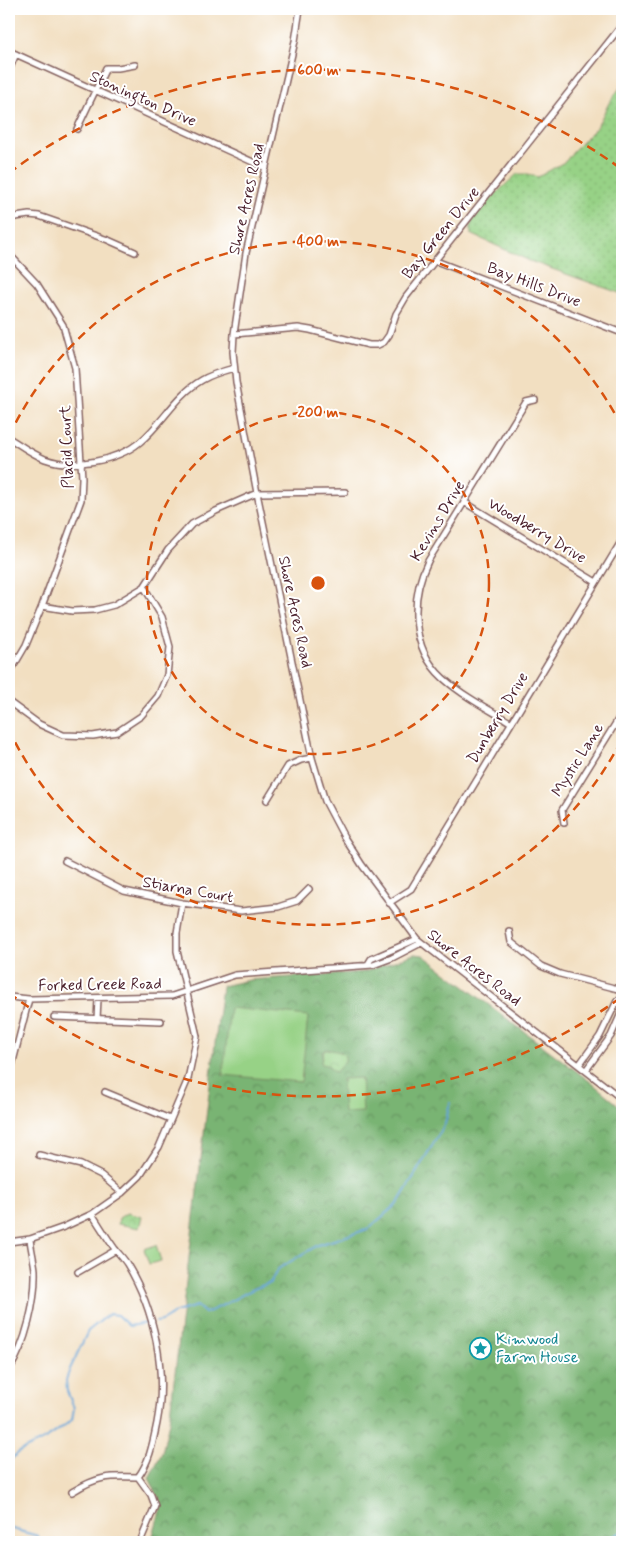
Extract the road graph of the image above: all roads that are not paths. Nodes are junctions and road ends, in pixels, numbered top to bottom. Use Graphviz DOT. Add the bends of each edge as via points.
graph roads {
  1 [pos="300,9"];
  2 [pos="622,25"];
  3 [pos="9,51"];
  4 [pos="16,54"];
  5 [pos="135,65"];
  6 [pos="9,70"];
  7 [pos="95,91"];
  8 [pos="77,129"];
  9 [pos="266,168"];
  10 [pos="9,218"];
  11 [pos="134,252"];
  12 [pos="9,254"];
  13 [pos="436,261"];
  14 [pos="622,333"];
  15 [pos="234,334"];
  16 [pos="234,368"];
  17 [pos="534,400"];
  18 [pos="9,438"];
  19 [pos="81,462"];
  20 [pos="345,492"];
  21 [pos="257,493"];
  22 [pos="464,502"];
  23 [pos="622,540"];
  24 [pos="596,582"];
  25 [pos="144,587"];
  26 [pos="42,606"];
  27 [pos="9,674"];
  28 [pos="9,702"];
  29 [pos="622,713"];
  30 [pos="510,722"];
  31 [pos="312,758"];
  32 [pos="266,800"];
  33 [pos="564,823"];
  34 [pos="64,861"];
  35 [pos="309,890"];
  36 [pos="182,902"];
  37 [pos="389,903"];
  38 [pos="508,931"];
  39 [pos="419,941"];
  40 [pos="622,990"];
  41 [pos="186,991"];
  42 [pos="9,997"];
  43 [pos="622,997"];
  44 [pos="28,999"];
  45 [pos="98,999"];
  46 [pos="622,1011"];
  47 [pos="54,1017"];
  48 [pos="97,1019"];
  49 [pos="161,1021"];
  50 [pos="579,1065"];
  51 [pos="586,1070"];
  52 [pos="9,1077"];
  53 [pos="105,1092"];
  54 [pos="622,1099"];
  55 [pos="170,1119"];
  56 [pos="39,1155"];
  57 [pos="122,1193"];
  58 [pos="92,1214"];
  59 [pos="30,1239"];
  60 [pos="9,1242"];
  61 [pos="116,1250"];
  62 [pos="78,1272"];
  63 [pos="9,1370"];
  64 [pos="138,1477"];
  65 [pos="72,1492"];
  66 [pos="140,1542"];
  1 -- 9 [label="street, Shore Acres Road"];
  2 -- 13 [label="street, Bay Green Drive"];
  3 -- 4 [label="street, Stonington Drive"];
  4 -- 6 [label="street"];
  4 -- 7 [label="street, Stonington Drive"];
  5 -- 7 [label="street" via="106,68"];
  7 -- 8 [label="street"];
  7 -- 9 [label="street, Stonington Drive"];
  9 -- 15 [label="street, Shore Acres Road" via="246,253"];
  10 -- 11 [label="street" via="29,215 46,218"];
  12 -- 19 [label="street, Placid Court" via="38,284 63,325 75,368"];
  13 -- 14 [label="street, Bay Hills Drive"];
  13 -- 15 [label="street, Bay Green Drive" via="406,297 389,335 378,345 298,328"];
  15 -- 16 [label="street, Shore Acres Road"];
  16 -- 19 [label="street" via="212,375 191,388 130,449 106,458"];
  16 -- 21 [label="street, Shore Acres Road"];
  17 -- 22 [label="street, Kevins Drive" via="526,402"];
  18 -- 19 [label="street" via="47,459"];
  19 -- 26 [label="street, Placid Court" via="81,500"];
  20 -- 21 [label="street"];
  21 -- 25 [label="street" via="192,524 168,550"];
  21 -- 31 [label="street, Shore Acres Road"];
  22 -- 24 [label="street, Woodberry Drive"];
  22 -- 30 [label="street, Kevins Drive" via="421,575 416,602 417,626 427,657 442,677"];
  23 -- 24 [label="street, Dunberry Drive"];
  24 -- 30 [label="street, Dunberry Drive"];
  25 -- 26 [label="street" via="114,605 95,610 72,611"];
  25 -- 28 [label="street" via="162,617 170,647 167,675 158,696 141,716 117,732 93,736 63,734 39,724"];
  26 -- 27 [label="street, Placid Court" via="26,646"];
  29 -- 33 [label="street, Mystic Lane" via="562,810"];
  30 -- 37 [label="street, Dunberry Drive" via="411,889"];
  31 -- 32 [label="street" via="288,766"];
  31 -- 37 [label="street, Shore Acres Road" via="325,800 336,821"];
  34 -- 36 [label="street, Stiarna Court" via="124,891"];
  35 -- 36 [label="street, Stiarna Court" via="297,901 278,907 241,911"];
  36 -- 41 [label="street" via="177,951"];
  37 -- 39 [label="street, Shore Acres Road"];
  38 -- 40 [label="street" via="511,942 541,966"];
  39 -- 41 [label="street, Forked Creek Road" via="392,958 373,965 235,974"];
  39 -- 50 [label="street, Shore Acres Road"];
  41 -- 45 [label="street, Forked Creek Road" via="172,996"];
  41 -- 55 [label="street" via="198,1036 188,1079"];
  42 -- 44 [label="street, Forked Creek Road"];
  43 -- 50 [label="street"];
  44 -- 45 [label="street, Forked Creek Road"];
  44 -- 52 [label="street"];
  45 -- 48 [label="street"];
  46 -- 51 [label="street" via="611,1036"];
  47 -- 48 [label="street"];
  48 -- 49 [label="street"];
  50 -- 51 [label="street, Shore Acres Road"];
  51 -- 54 [label="street, Shore Acres Road"];
  53 -- 55 [label="street"];
  55 -- 57 [label="street" via="159,1147 140,1176"];
  56 -- 57 [label="street" via="81,1164 101,1174"];
  57 -- 58 [label="street"];
  58 -- 59 [label="street"];
  58 -- 61 [label="street"];
  59 -- 60 [label="street"];
  59 -- 63 [label="street" via="35,1270 31,1316"];
  61 -- 62 [label="street"];
  61 -- 64 [label="street" via="141,1292 156,1337 161,1375 154,1441 146,1466"];
  64 -- 65 [label="street" via="109,1476"];
  64 -- 66 [label="street" via="155,1506"];
}
